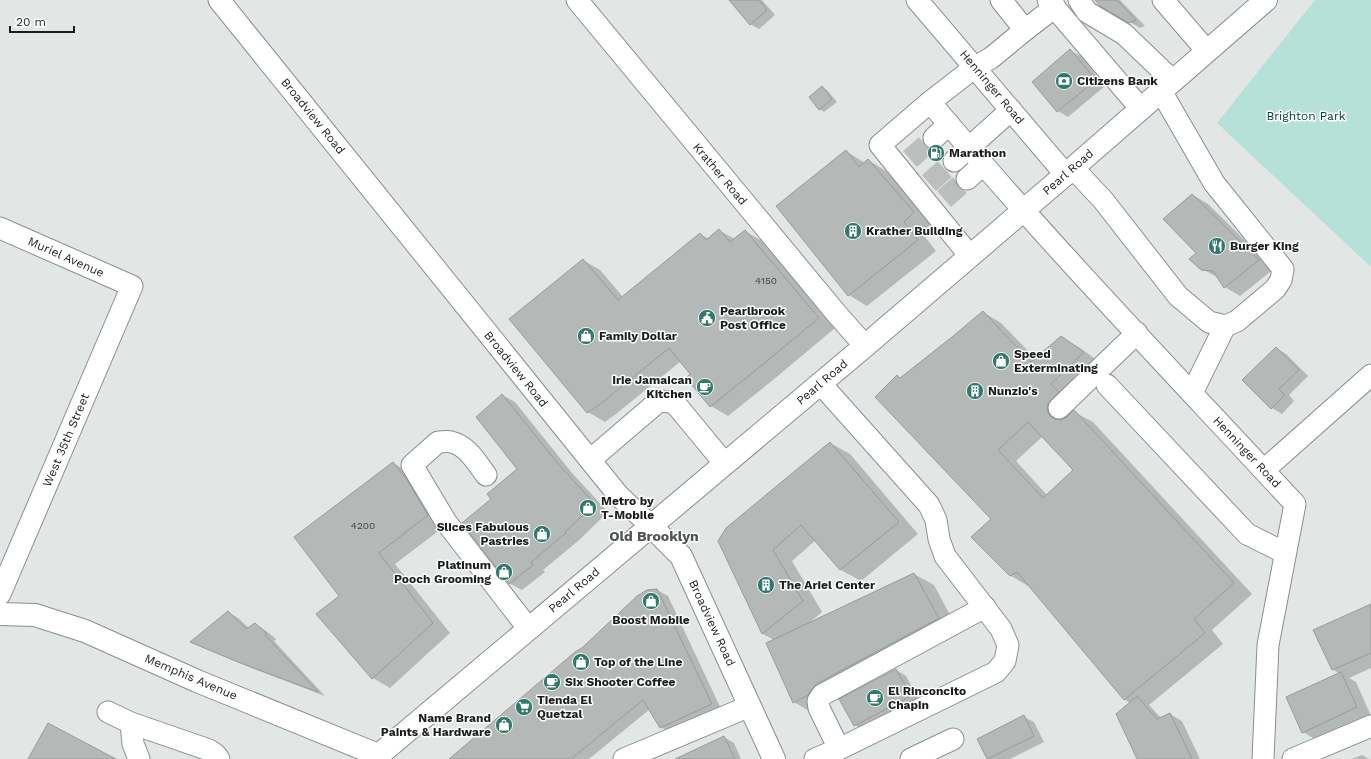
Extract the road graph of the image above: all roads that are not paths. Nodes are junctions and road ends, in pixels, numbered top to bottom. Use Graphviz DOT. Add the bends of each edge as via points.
graph roads {
  1 [pos="219,0"];
  2 [pos="577,0"];
  3 [pos="917,0"];
  4 [pos="1001,0"];
  5 [pos="1079,0"];
  6 [pos="1163,0"];
  7 [pos="1266,0"];
  8 [pos="1052,4"];
  9 [pos="1025,30"];
  10 [pos="1207,51"];
  11 [pos="974,67"];
  12 [pos="1167,86"];
  13 [pos="930,102"];
  14 [pos="1141,109"];
  15 [pos="1011,110"];
  16 [pos="961,155"];
  17 [pos="983,164"];
  18 [pos="1069,172"];
  19 [pos="967,179"];
  20 [pos="1024,210"];
  21 [pos="0,228"];
  22 [pos="970,256"];
  23 [pos="132,286"];
  24 [pos="1225,326"];
  25 [pos="1137,333"];
  26 [pos="866,346"];
  27 [pos="1371,375"];
  28 [pos="820,384"];
  29 [pos="1107,385"];
  30 [pos="1192,393"];
  31 [pos="1059,408"];
  32 [pos="590,460"];
  33 [pos="725,464"];
  34 [pos="1264,470"];
  35 [pos="486,475"];
  36 [pos="651,526"];
  37 [pos="1285,553"];
  38 [pos="0,594"];
  39 [pos="985,607"];
  40 [pos="0,614"];
  41 [pos="528,628"];
  42 [pos="750,706"];
  43 [pos="108,712"];
  44 [pos="131,723"];
  45 [pos="1371,726"];
  46 [pos="953,739"];
  47 [pos="839,749"];
  48 [pos="376,757"];
  49 [pos="139,759"];
  50 [pos="219,759"];
  51 [pos="624,759"];
  52 [pos="774,759"];
  53 [pos="815,759"];
  54 [pos="911,759"];
  55 [pos="1263,759"];
  56 [pos="1294,759"];
  1 -- 32 [label="street, Broadview Road"];
  2 -- 26 [label="street, Krather Road"];
  3 -- 11 [label="street, Henninger Road"];
  4 -- 9 [label="street"];
  5 -- 12 [label="street" via="1087,12 1124,34"];
  6 -- 10 [label="street"];
  7 -- 10 [label="main road, Pearl Road"];
  8 -- 9 [label="street"];
  8 -- 14 [label="street"];
  9 -- 11 [label="street" via="992,58"];
  10 -- 12 [label="main road, Pearl Road"];
  11 -- 13 [label="street"];
  11 -- 15 [label="street, Henninger Road"];
  12 -- 14 [label="main road, Pearl Road"];
  12 -- 24 [label="street" via="1214,183 1283,269 1281,280 1275,289 1237,321"];
  13 -- 16 [label="street, Henninger Road" via="941,131"];
  13 -- 22 [label="street" via="880,145 905,164 938,204"];
  14 -- 18 [label="main road, Pearl Road"];
  15 -- 16 [label="street"];
  15 -- 18 [label="street, Henninger Road"];
  16 -- 17 [label="street, Henninger Road"];
  17 -- 19 [label="street"];
  17 -- 20 [label="street, Henninger Road"];
  18 -- 20 [label="main road, Pearl Road"];
  18 -- 24 [label="street, Henninger Road" via="1103,200 1178,296 1209,322"];
  20 -- 22 [label="main road, Pearl Road"];
  20 -- 25 [label="street, Henninger Road"];
  21 -- 23 [label="street, Muriel Avenue"];
  22 -- 26 [label="main road, Pearl Road"];
  23 -- 38 [label="street, West 35th Street"];
  24 -- 30 [label="street"];
  25 -- 30 [label="street, Henninger Road"];
  25 -- 31 [label="street"];
  26 -- 28 [label="main road, Pearl Road"];
  27 -- 34 [label="street"];
  28 -- 33 [label="main road, Pearl Road"];
  28 -- 39 [label="street" via="929,505 936,520 945,556"];
  29 -- 37 [label="street" via="1247,534"];
  30 -- 34 [label="street, Henninger Road"];
  32 -- 33 [label="street" via="659,401 671,402 678,407"];
  32 -- 36 [label="street, Broadview Road" via="619,496"];
  33 -- 36 [label="main road, Pearl Road"];
  34 -- 37 [label="street, Henninger Road" via="1295,504"];
  35 -- 41 [label="street" via="460,444 450,441 438,442 412,465 446,522"];
  36 -- 41 [label="main road, Pearl Road"];
  36 -- 42 [label="main road, Broadview Road" via="682,556"];
  37 -- 55 [label="street, Henninger Road" via="1268,645"];
  39 -- 47 [label="street" via="822,695 818,701 819,708"];
  39 -- 47 [label="street" via="1001,629 1008,645 1005,661 996,672"];
  40 -- 48 [label="main road, Memphis Avenue" via="35,615 85,631"];
  41 -- 48 [label="main road, Pearl Road"];
  42 -- 51 [label="street"];
  42 -- 52 [label="main road, Broadview Road"];
  43 -- 44 [label="street"];
  44 -- 49 [label="street" via="133,744"];
  44 -- 50 [label="street" via="209,750"];
  45 -- 56 [label="street"];
  46 -- 54 [label="street"];
  47 -- 53 [label="street"];
}
